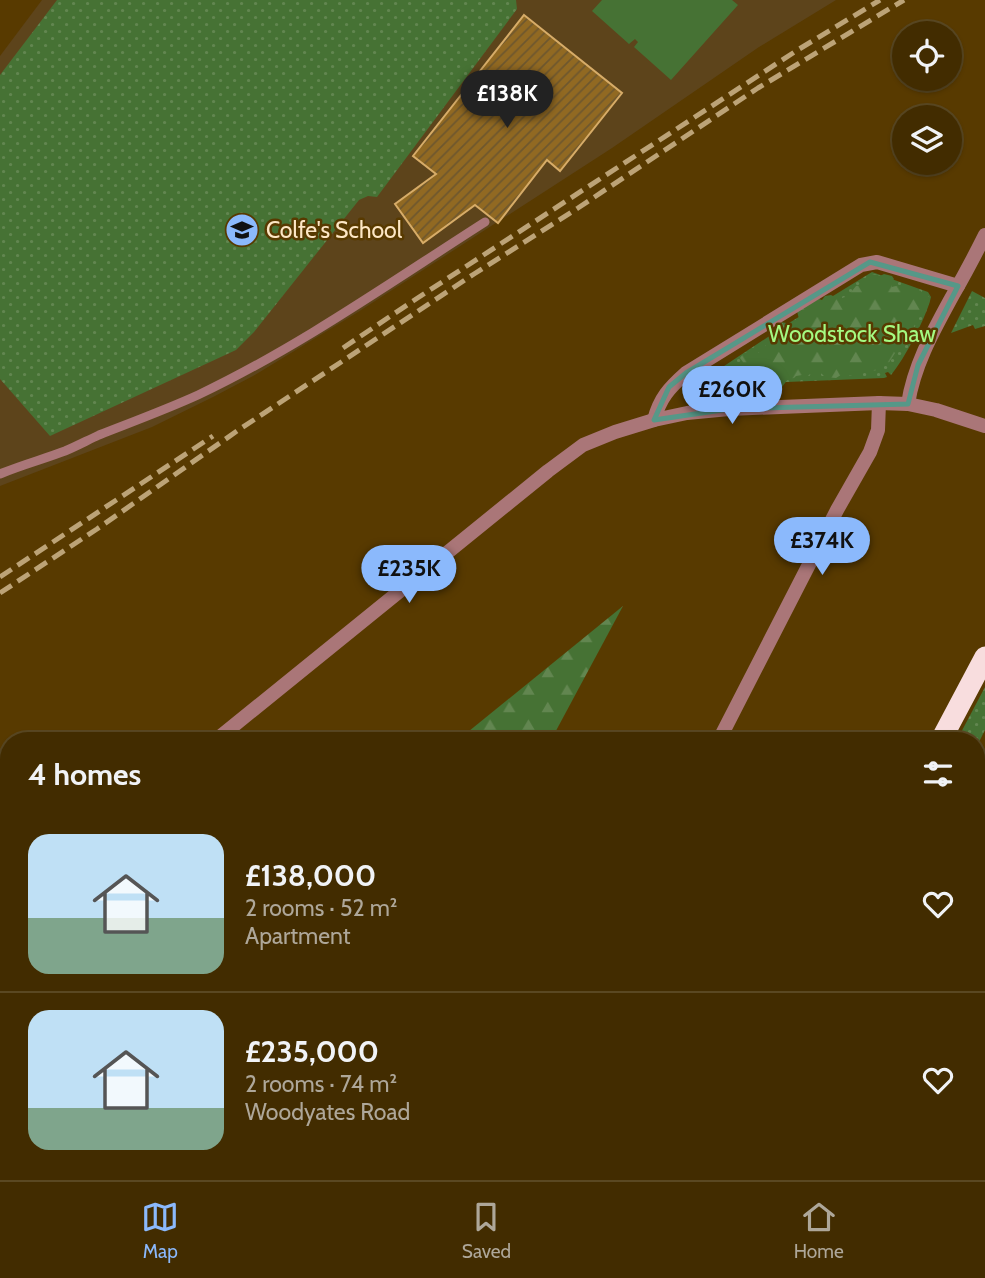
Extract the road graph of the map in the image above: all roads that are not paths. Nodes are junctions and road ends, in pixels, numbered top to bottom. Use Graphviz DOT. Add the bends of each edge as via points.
graph roads {
  1 [pos="485,222"];
  2 [pos="985,235"];
  3 [pos="958,286"];
  4 [pos="879,403"];
  5 [pos="908,404"];
  6 [pos="654,420"];
  7 [pos="985,426"];
  8 [pos="0,474"];
  9 [pos="985,657"];
  10 [pos="226,732"];
  11 [pos="723,732"];
  12 [pos="945,732"];
  1 -- 8 [label="lane" via="240,374 149,416"];
  2 -- 3 [label="street"];
  3 -- 5 [label="street" via="918,365"];
  3 -- 6 [label="street" via="877,262 861,265 686,373 669,387"];
  4 -- 5 [label="street"];
  4 -- 6 [label="street" via="729,409"];
  4 -- 11 [label="street" via="878,430 870,452"];
  5 -- 7 [label="street"];
  6 -- 10 [label="street" via="583,444"];
  9 -- 12 [label="highway"];
}
